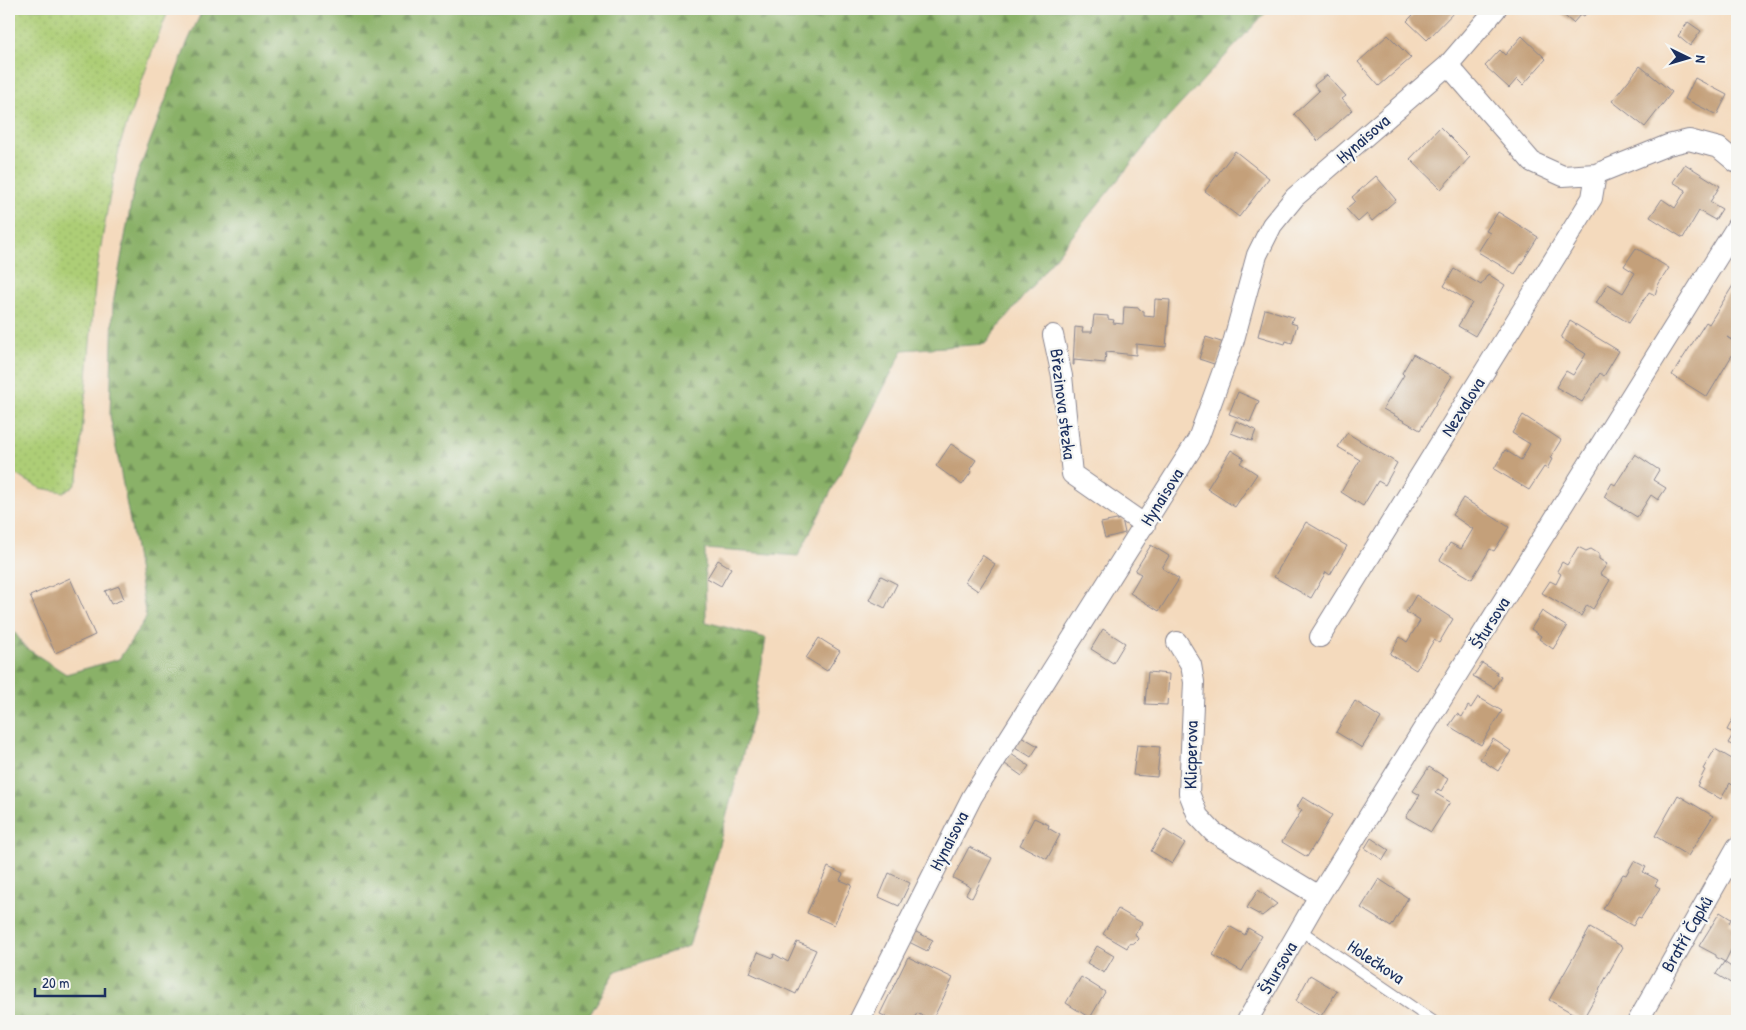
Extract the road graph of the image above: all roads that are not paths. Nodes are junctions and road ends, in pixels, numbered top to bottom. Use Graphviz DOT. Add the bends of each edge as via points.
graph roads {
  1 [pos="1496,9"];
  2 [pos="1448,65"];
  3 [pos="1737,163"];
  4 [pos="1596,174"];
  5 [pos="1737,226"];
  6 [pos="1054,334"];
  7 [pos="1145,525"];
  8 [pos="1320,637"];
  9 [pos="1177,642"];
  10 [pos="1737,848"];
  11 [pos="1319,896"];
  12 [pos="1300,930"];
  13 [pos="859,1021"];
  14 [pos="1247,1021"];
  15 [pos="1433,1021"];
  16 [pos="1638,1021"];
  1 -- 2 [label="street, Hynaisova"];
  2 -- 4 [label="street" via="1532,162 1562,176"];
  2 -- 7 [label="street, Hynaisova" via="1295,198 1272,225 1257,255 1233,343 1198,439"];
  3 -- 4 [label="street" via="1718,148 1689,140 1668,145"];
  4 -- 8 [label="street, Nezvalova" via="1592,198"];
  5 -- 11 [label="street, Štursova"];
  6 -- 7 [label="street, Březinova stezka" via="1062,376 1072,474"];
  7 -- 13 [label="street, Hynaisova" via="972,797"];
  9 -- 11 [label="street, Klicperova" via="1191,665 1194,682 1189,793 1198,816 1213,832"];
  10 -- 16 [label="street, Bratří Čapků"];
  11 -- 12 [label="street, Štursova"];
  12 -- 14 [label="street, Štursova"];
  12 -- 15 [label="lane, Holečkova"];
}
